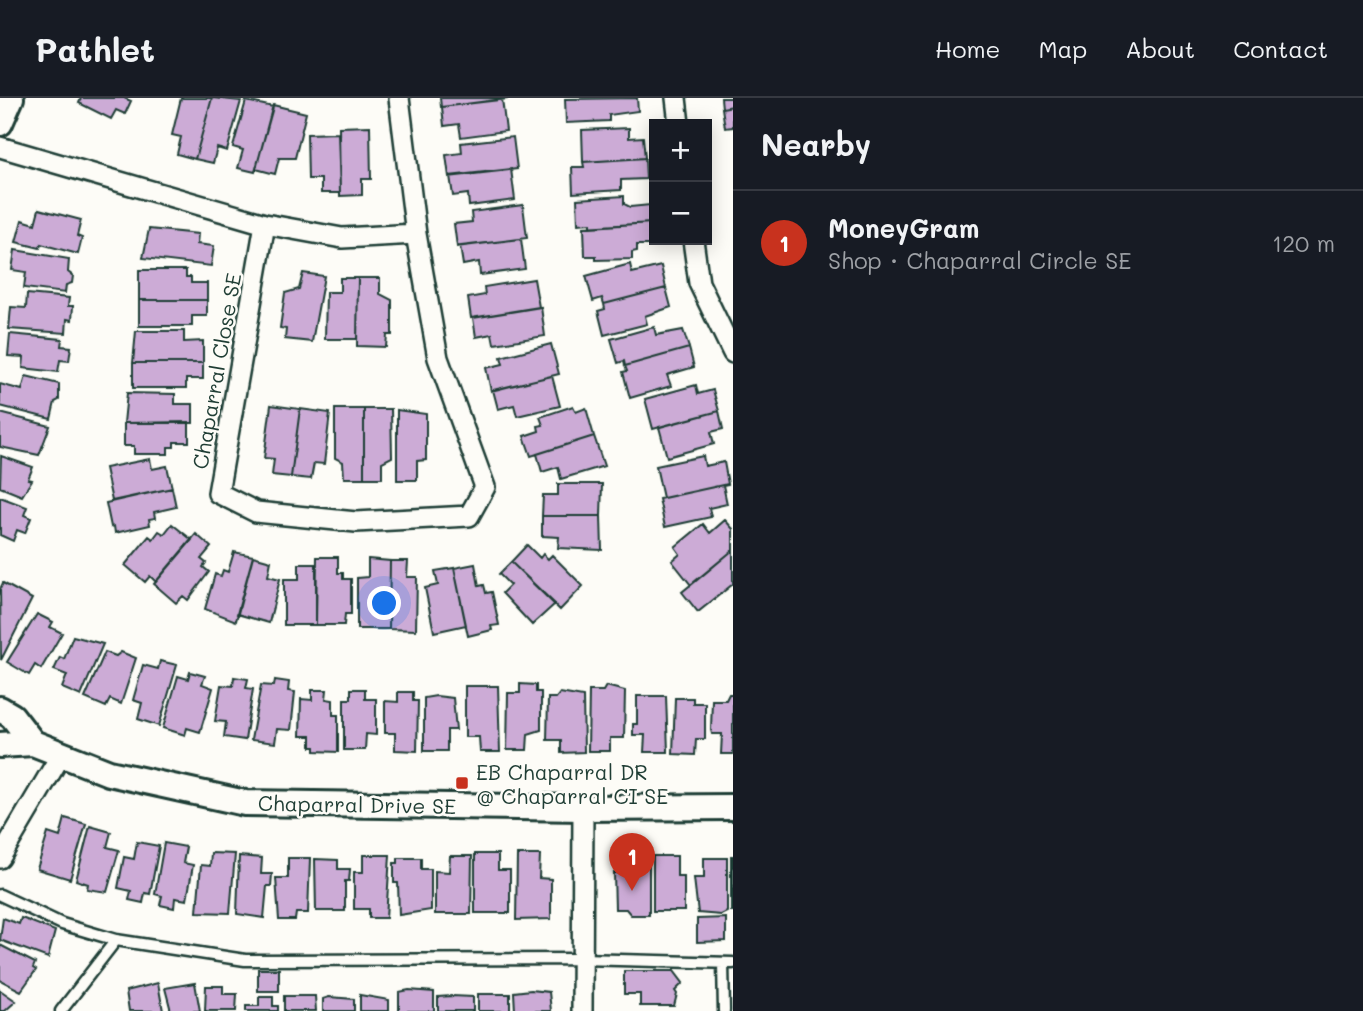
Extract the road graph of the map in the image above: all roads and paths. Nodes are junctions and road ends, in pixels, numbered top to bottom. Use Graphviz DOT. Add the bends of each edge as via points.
graph roads {
  1 [pos="11,98"];
  2 [pos="400,98"];
  3 [pos="676,98"];
  4 [pos="678,119"];
  5 [pos="0,123"];
  6 [pos="0,147"];
  7 [pos="265,223"];
  8 [pos="416,234"];
  9 [pos="694,245"];
  10 [pos="733,353"];
  11 [pos="0,709"];
  12 [pos="33,743"];
  13 [pos="0,745"];
  14 [pos="61,755"];
  15 [pos="733,807"];
  16 [pos="583,808"];
  17 [pos="0,858"];
  18 [pos="0,895"];
  19 [pos="116,940"];
  20 [pos="581,959"];
  21 [pos="728,963"];
  22 [pos="61,1011"];
  23 [pos="582,1011"];
  24 [pos="724,1011"];
  1 -- 5 [label="street"];
  2 -- 8 [label="street"];
  3 -- 4 [label="street"];
  6 -- 7 [label="street"];
  7 -- 8 [label="street" via="342,238"];
  7 -- 8 [label="street, Chaparral Close SE" via="218,493 256,512 356,522 469,516 485,486 438,358"];
  9 -- 10 [label="street" via="699,283"];
  11 -- 12 [label="street, Chaparral Drive SE" via="12,716"];
  12 -- 13 [label="street, Chaparral Drive SE"];
  12 -- 14 [label="street, Chaparral Drive SE"];
  14 -- 16 [label="street, Chaparral Drive SE" via="109,773 246,803"];
  14 -- 17 [label="street"];
  15 -- 16 [label="street, Chaparral Drive SE"];
  16 -- 20 [label="street"];
  18 -- 19 [label="lane" via="62,924"];
  19 -- 20 [label="lane" via="246,960"];
  19 -- 22 [label="lane"];
  20 -- 21 [label="lane"];
  20 -- 23 [label="street"];
  21 -- 24 [label="lane"];
}
